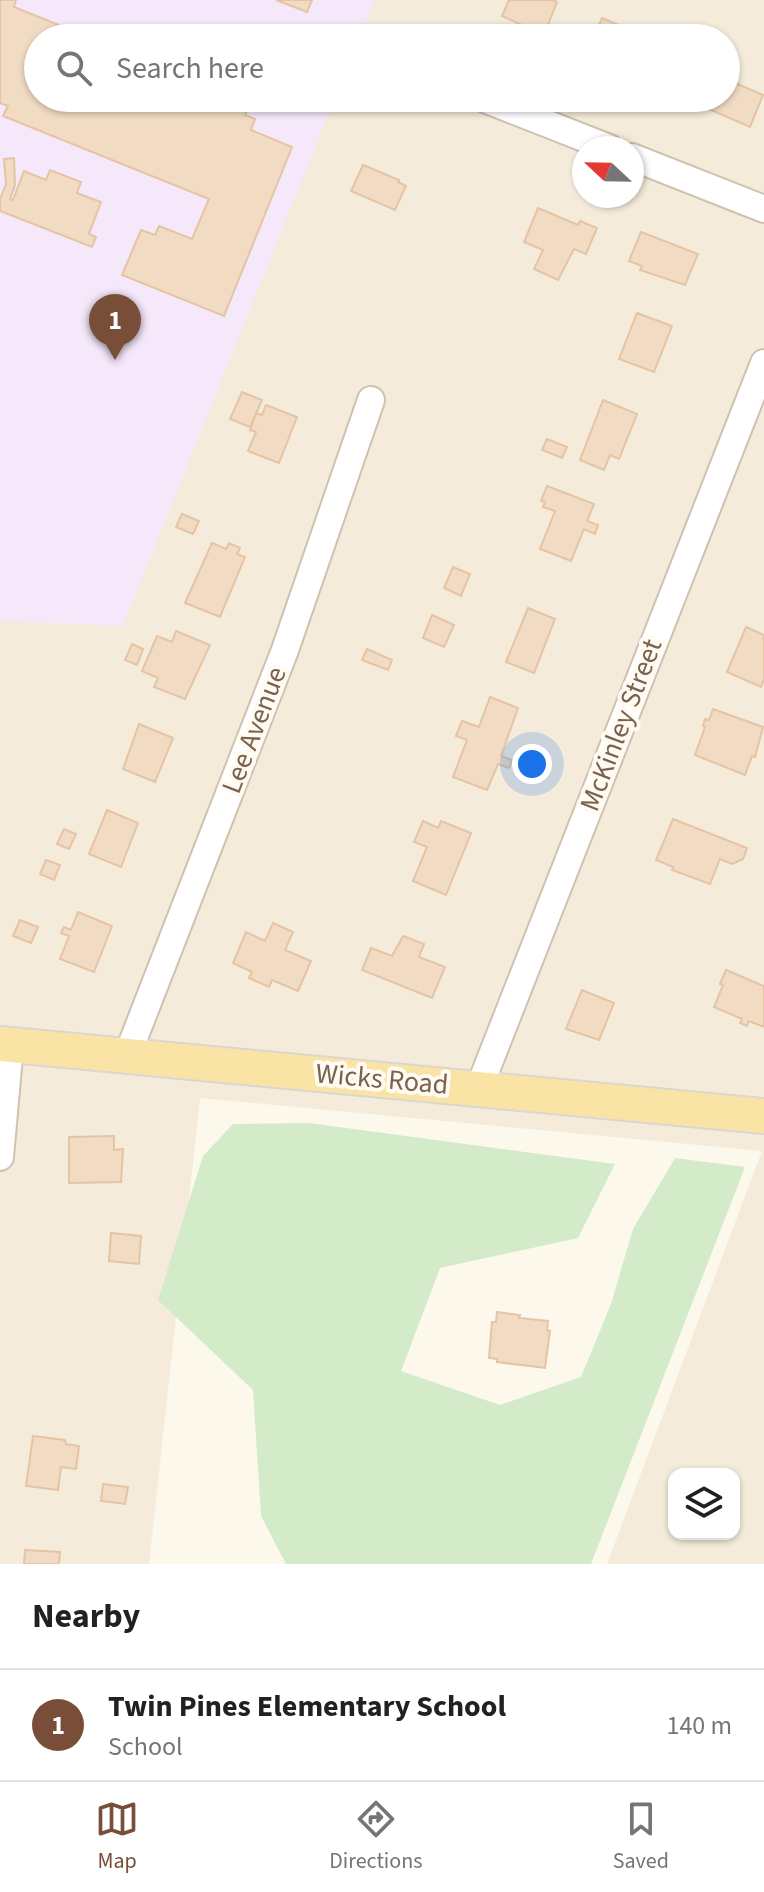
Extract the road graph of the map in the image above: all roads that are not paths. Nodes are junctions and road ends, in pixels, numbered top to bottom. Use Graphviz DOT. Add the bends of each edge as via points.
graph roads {
  1 [pos="519,112"];
  2 [pos="579,136"];
  3 [pos="644,162"];
  4 [pos="764,209"];
  5 [pos="764,363"];
  6 [pos="371,400"];
  7 [pos="5,1044"];
  8 [pos="127,1056"];
  9 [pos="479,1088"];
  10 [pos="764,1116"];
  11 [pos="0,1157"];
  1 -- 2 [label="street"];
  3 -- 4 [label="street"];
  5 -- 9 [label="street, McKinley Street"];
  6 -- 8 [label="street, Lee Avenue" via="285,650"];
  7 -- 8 [label="main road, Wicks Road"];
  7 -- 11 [label="street"];
  8 -- 9 [label="main road, Wicks Road"];
  9 -- 10 [label="main road, Wicks Road"];
}
